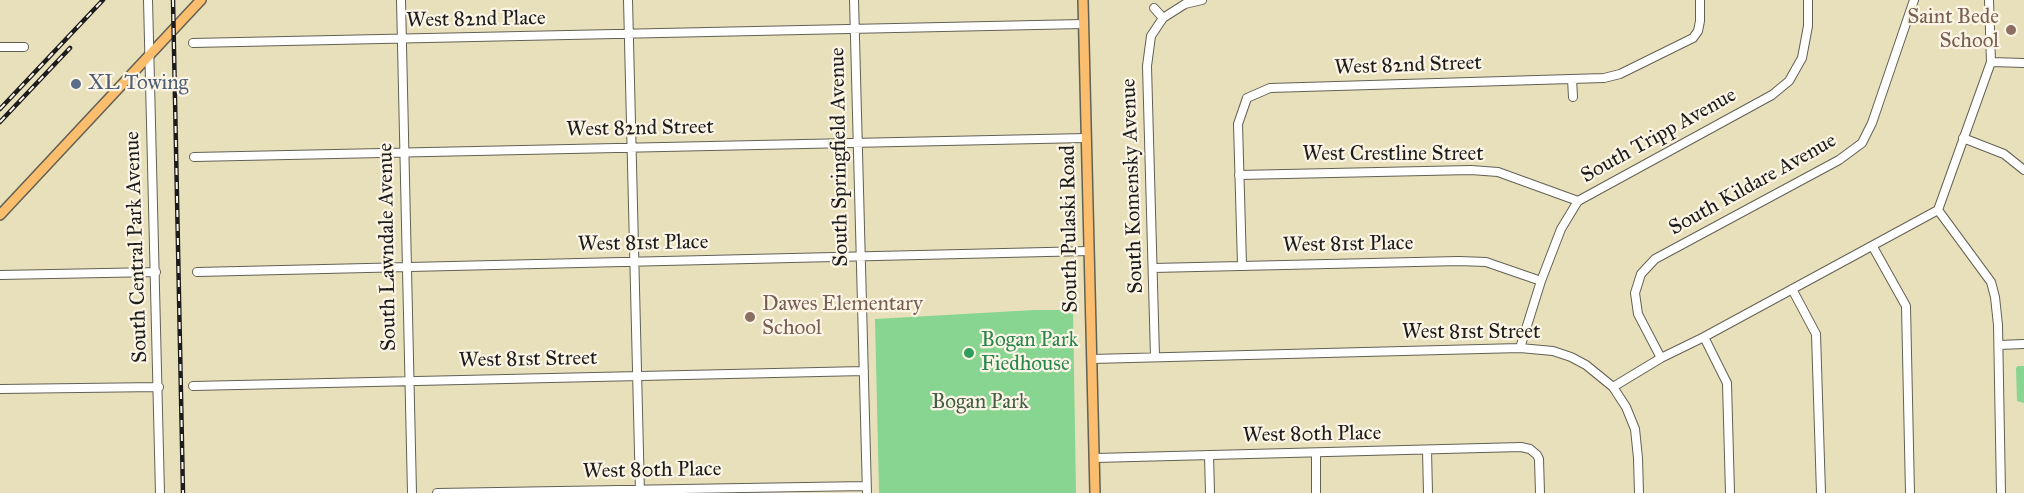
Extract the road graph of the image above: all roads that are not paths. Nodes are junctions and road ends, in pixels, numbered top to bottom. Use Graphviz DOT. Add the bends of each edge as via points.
graph roads {
  1 [pos="148,0"];
  2 [pos="201,0"];
  3 [pos="401,0"];
  4 [pos="628,0"];
  5 [pos="855,0"];
  6 [pos="1083,0"];
  7 [pos="1202,0"];
  8 [pos="1700,0"];
  9 [pos="1808,0"];
  10 [pos="1914,0"];
  11 [pos="1989,0"];
  12 [pos="1154,8"];
  13 [pos="1163,18"];
  14 [pos="1083,24"];
  15 [pos="855,29"];
  16 [pos="629,34"];
  17 [pos="402,39"];
  18 [pos="192,43"];
  19 [pos="0,47"];
  20 [pos="24,47"];
  21 [pos="150,56"];
  22 [pos="1990,62"];
  23 [pos="2024,63"];
  24 [pos="1572,80"];
  25 [pos="1573,97"];
  26 [pos="1086,138"];
  27 [pos="1963,138"];
  28 [pos="858,143"];
  29 [pos="632,148"];
  30 [pos="404,152"];
  31 [pos="194,156"];
  32 [pos="2024,170"];
  33 [pos="1239,175"];
  34 [pos="1578,201"];
  35 [pos="1938,210"];
  36 [pos="0,215"];
  37 [pos="1873,247"];
  38 [pos="1089,251"];
  39 [pos="861,257"];
  40 [pos="634,261"];
  41 [pos="1242,265"];
  42 [pos="407,268"];
  43 [pos="1153,268"];
  44 [pos="156,272"];
  45 [pos="197,272"];
  46 [pos="0,275"];
  47 [pos="1541,281"];
  48 [pos="1792,289"];
  49 [pos="1704,338"];
  50 [pos="2024,344"];
  51 [pos="1999,345"];
  52 [pos="1520,348"];
  53 [pos="1155,357"];
  54 [pos="1661,358"];
  55 [pos="1092,359"];
  56 [pos="864,371"];
  57 [pos="637,376"];
  58 [pos="409,380"];
  59 [pos="193,386"];
  60 [pos="159,387"];
  61 [pos="1613,387"];
  62 [pos="0,389"];
  63 [pos="1427,450"];
  64 [pos="1316,453"];
  65 [pos="1209,455"];
  66 [pos="1095,458"];
  67 [pos="866,489"];
  68 [pos="640,491"];
  69 [pos="160,493"];
  70 [pos="412,493"];
  71 [pos="437,493"];
  72 [pos="1095,493"];
  73 [pos="1210,493"];
  74 [pos="1316,493"];
  75 [pos="1428,493"];
  76 [pos="1540,493"];
  77 [pos="1639,493"];
  78 [pos="1730,493"];
  79 [pos="1821,493"];
  80 [pos="1910,493"];
  81 [pos="2001,493"];
  1 -- 21 [label="street, South Central Park Avenue"];
  2 -- 21 [label="main road"];
  3 -- 17 [label="street, South Lawndale Avenue"];
  4 -- 16 [label="street"];
  5 -- 15 [label="street, South Springfield Avenue"];
  6 -- 14 [label="main road, South Pulaski Road"];
  7 -- 13 [label="street" via="1185,4"];
  8 -- 24 [label="street, West 82nd Street" via="1700,21 1693,38 1620,74"];
  9 -- 34 [label="street, South Tripp Avenue" via="1802,58 1789,81 1772,95"];
  10 -- 54 [label="street, South Kildare Avenue" via="1862,143 1839,160 1655,259 1641,274 1635,293 1638,314"];
  11 -- 22 [label="street"];
  12 -- 13 [label="street"];
  13 -- 43 [label="street, South Komensky Avenue" via="1151,36 1147,66"];
  14 -- 15 [label="street, West 82nd Place"];
  14 -- 26 [label="main road, South Pulaski Road"];
  15 -- 16 [label="street, West 82nd Place"];
  15 -- 28 [label="street, South Springfield Avenue"];
  16 -- 17 [label="street, West 82nd Place"];
  16 -- 29 [label="street"];
  17 -- 18 [label="street, West 82nd Place"];
  17 -- 30 [label="street, South Lawndale Avenue"];
  19 -- 20 [label="street"];
  21 -- 36 [label="main road"];
  21 -- 44 [label="street, South Central Park Avenue"];
  22 -- 23 [label="street"];
  22 -- 27 [label="street"];
  24 -- 25 [label="street"];
  24 -- 33 [label="street, West 82nd Street" via="1270,87 1244,95 1238,123"];
  26 -- 28 [label="street, West 82nd Street"];
  26 -- 38 [label="main road, South Pulaski Road"];
  27 -- 32 [label="street" via="2004,153"];
  27 -- 35 [label="street"];
  28 -- 29 [label="street, West 82nd Street"];
  28 -- 39 [label="street, South Springfield Avenue"];
  29 -- 30 [label="street, West 82nd Street"];
  29 -- 40 [label="street"];
  30 -- 31 [label="street, West 82nd Street"];
  30 -- 42 [label="street, South Lawndale Avenue"];
  33 -- 34 [label="street, West Crestline Street" via="1498,172"];
  33 -- 41 [label="street"];
  34 -- 47 [label="street, South Tripp Avenue" via="1561,229"];
  35 -- 37 [label="street"];
  35 -- 51 [label="street" via="1990,282"];
  37 -- 48 [label="street"];
  37 -- 80 [label="street" via="1906,306"];
  38 -- 39 [label="street, West 81st Place"];
  38 -- 55 [label="main road, South Pulaski Road"];
  39 -- 40 [label="street, West 81st Place"];
  39 -- 56 [label="street, South Springfield Avenue"];
  40 -- 42 [label="street, West 81st Place"];
  40 -- 57 [label="street"];
  41 -- 43 [label="street, West 81st Place"];
  41 -- 47 [label="street, West 81st Place" via="1468,261 1486,262"];
  42 -- 45 [label="street, West 81st Place"];
  42 -- 58 [label="street, South Lawndale Avenue"];
  43 -- 53 [label="street, South Komensky Avenue"];
  44 -- 46 [label="street"];
  44 -- 60 [label="street, South Central Park Avenue"];
  47 -- 52 [label="street, South Tripp Avenue"];
  48 -- 49 [label="street"];
  48 -- 79 [label="street" via="1816,334"];
  49 -- 54 [label="street"];
  49 -- 78 [label="street" via="1727,383"];
  50 -- 51 [label="street"];
  51 -- 81 [label="street"];
  52 -- 53 [label="street, West 81st Street"];
  52 -- 61 [label="street, West 81st Street" via="1571,357"];
  53 -- 55 [label="street, West 81st Street"];
  54 -- 61 [label="street"];
  55 -- 66 [label="main road, South Pulaski Road"];
  56 -- 57 [label="street, West 81st Street"];
  56 -- 67 [label="street, South Springfield Avenue"];
  57 -- 58 [label="street, West 81st Street"];
  57 -- 68 [label="street"];
  58 -- 59 [label="street, West 81st Street"];
  58 -- 70 [label="street, South Lawndale Avenue"];
  60 -- 62 [label="street"];
  60 -- 69 [label="street, South Central Park Avenue"];
  61 -- 77 [label="street" via="1635,429"];
  63 -- 64 [label="street, West 80th Place"];
  63 -- 75 [label="street"];
  63 -- 76 [label="street, West 80th Place" via="1530,449 1539,459"];
  64 -- 65 [label="street, West 80th Place"];
  64 -- 74 [label="street"];
  65 -- 66 [label="street, West 80th Place"];
  65 -- 73 [label="street"];
  66 -- 72 [label="main road, South Pulaski Road"];
  67 -- 68 [label="street, West 80th Place"];
  68 -- 71 [label="street, West 80th Place"];
}
